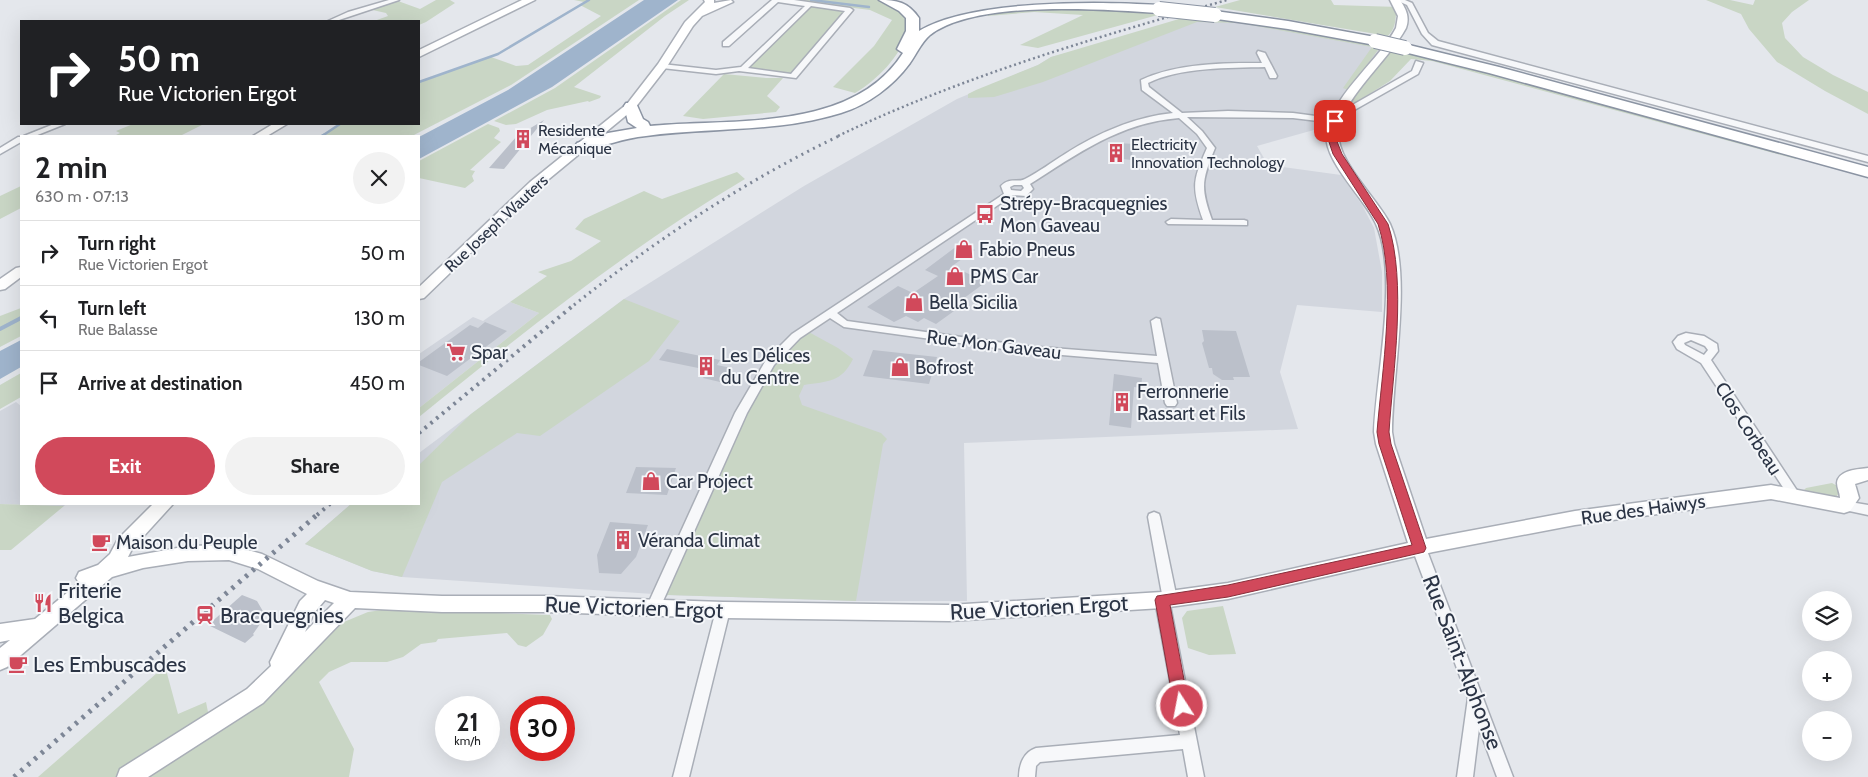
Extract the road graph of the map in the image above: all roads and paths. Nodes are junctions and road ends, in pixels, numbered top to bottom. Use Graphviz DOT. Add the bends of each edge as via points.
graph roads {
  1 [pos="396,0"];
  2 [pos="530,0"];
  3 [pos="710,0"];
  4 [pos="776,0"];
  5 [pos="780,0"];
  6 [pos="885,0"];
  7 [pos="1016,0"];
  8 [pos="1104,0"];
  9 [pos="1143,0"];
  10 [pos="1395,0"];
  11 [pos="1399,0"];
  12 [pos="732,1"];
  13 [pos="1059,2"];
  14 [pos="810,4"];
  15 [pos="1165,7"];
  16 [pos="694,18"];
  17 [pos="333,20"];
  18 [pos="726,44"];
  19 [pos="1406,45"];
  20 [pos="1261,53"];
  21 [pos="420,54"];
  22 [pos="1419,63"];
  23 [pos="1267,65"];
  24 [pos="662,66"];
  25 [pos="742,70"];
  26 [pos="1272,76"];
  27 [pos="631,106"];
  28 [pos="1179,116"];
  29 [pos="1337,118"];
  30 [pos="57,125"];
  31 [pos="279,125"];
  32 [pos="610,125"];
  33 [pos="638,128"];
  34 [pos="31,135"];
  35 [pos="261,135"];
  36 [pos="20,140"];
  37 [pos="583,146"];
  38 [pos="0,151"];
  39 [pos="1868,159"];
  40 [pos="1868,166"];
  41 [pos="1868,172"];
  42 [pos="1171,222"];
  43 [pos="1208,222"];
  44 [pos="1244,223"];
  45 [pos="20,272"];
  46 [pos="0,286"];
  47 [pos="420,294"];
  48 [pos="831,313"];
  49 [pos="1156,320"];
  50 [pos="1163,360"];
  51 [pos="1705,360"];
  52 [pos="1171,403"];
  53 [pos="1868,474"];
  54 [pos="1794,495"];
  55 [pos="163,505"];
  56 [pos="1844,506"];
  57 [pos="1868,510"];
  58 [pos="1154,518"];
  59 [pos="139,529"];
  60 [pos="123,540"];
  61 [pos="1420,548"];
  62 [pos="126,564"];
  63 [pos="86,578"];
  64 [pos="321,591"];
  65 [pos="73,599"];
  66 [pos="1166,599"];
  67 [pos="350,600"];
  68 [pos="654,606"];
  69 [pos="723,610"];
  70 [pos="34,628"];
  71 [pos="0,633"];
  72 [pos="3,658"];
  73 [pos="272,677"];
  74 [pos="1475,694"];
  75 [pos="1189,741"];
  76 [pos="128,777"];
  77 [pos="681,777"];
  78 [pos="1027,777"];
  79 [pos="1196,777"];
  80 [pos="1465,777"];
  81 [pos="1505,777"];
  1 -- 17 [label="street"];
  2 -- 21 [label="street"];
  3 -- 12 [label="street" via="719,3"];
  3 -- 16 [label="street, Rue Joseph Wauters"];
  4 -- 18 [label="street"];
  5 -- 14 [label="street"];
  6 -- 33 [label="highway" via="909,12 914,29 888,73 859,96 828,108 780,118"];
  7 -- 13 [label="highway"];
  8 -- 15 [label="highway"];
  9 -- 15 [label="highway"];
  10 -- 29 [label="street" via="1403,16 1401,27"];
  11 -- 39 [label="street" via="1410,4 1425,34 1435,43"];
  12 -- 16 [label="street, Rue Joseph Wauters" via="710,8"];
  13 -- 15 [label="highway"];
  13 -- 33 [label="highway" via="994,7 941,22 917,40 904,61 880,87 864,98 830,112 766,124"];
  14 -- 25 [label="street"];
  14 -- 25 [label="street" via="850,10 793,76"];
  15 -- 19 [label="highway, bridge" via="1221,13"];
  16 -- 24 [label="street, Rue Joseph Wauters"];
  19 -- 40 [label="highway" via="1498,65"];
  19 -- 41 [label="highway"];
  20 -- 23 [label="street"];
  22 -- 29 [label="street" via="1415,72"];
  23 -- 26 [label="street"];
  23 -- 28 [label="street" via="1210,67 1144,82 1145,88"];
  24 -- 25 [label="street" via="722,72"];
  24 -- 27 [label="street, Rue Joseph Wauters"];
  27 -- 32 [label="street, Rue Joseph Wauters"];
  27 -- 33 [label="highway"];
  28 -- 29 [label="street" via="1248,114"];
  28 -- 43 [label="street" via="1205,137 1211,148 1197,183"];
  28 -- 48 [label="street" via="1113,131 1025,183 1029,189 1026,193 1010,194"];
  29 -- 61 [label="street" via="1332,139 1338,154 1383,224 1387,237 1393,300 1383,432"];
  30 -- 34 [label="street"];
  31 -- 35 [label="street"];
  32 -- 33 [label="highway"];
  32 -- 37 [label="street, Rue Joseph Wauters"];
  33 -- 37 [label="highway"];
  36 -- 38 [label="street"];
  37 -- 47 [label="street, Rue Joseph Wauters" via="534,185"];
  42 -- 43 [label="street"];
  43 -- 44 [label="street"];
  45 -- 46 [label="street"];
  48 -- 50 [label="street, Rue Mon Gaveau" via="844,324 1026,349"];
  48 -- 68 [label="street" via="789,343 763,373 741,413"];
  49 -- 50 [label="street"];
  50 -- 52 [label="street"];
  51 -- 54 [label="street, Clos Corbeau"];
  53 -- 56 [label="street" via="1852,477 1846,482 1850,498"];
  54 -- 56 [label="street, Rue des Haiwys"];
  54 -- 61 [label="street, Rue des Haiwys" via="1770,492 1576,518"];
  55 -- 59 [label="street"];
  56 -- 57 [label="street, Rue des Haiwys"];
  58 -- 66 [label="street"];
  59 -- 60 [label="street"];
  59 -- 62 [label="street" via="125,544"];
  59 -- 62 [label="street" via="133,547 137,552"];
  60 -- 62 [label="street"];
  60 -- 63 [label="street"];
  61 -- 66 [label="street, Rue Victorien Ergot" via="1228,591"];
  61 -- 74 [label="street, Rue Saint-Alphonse"];
  62 -- 63 [label="street"];
  62 -- 64 [label="street, Rue Victorien Ergot" via="201,552 233,552 253,558"];
  62 -- 65 [label="street"];
  62 -- 65 [label="street"];
  63 -- 70 [label="street"];
  64 -- 67 [label="street, Rue Victorien Ergot"];
  64 -- 73 [label="street" via="307,607"];
  65 -- 70 [label="street"];
  66 -- 69 [label="street, Rue Victorien Ergot" via="949,613"];
  66 -- 75 [label="street"];
  67 -- 68 [label="street, Rue Victorien Ergot"];
  67 -- 73 [label="street"];
  68 -- 69 [label="street, Rue Victorien Ergot"];
  69 -- 77 [label="street"];
  70 -- 71 [label="street"];
  70 -- 72 [label="street"];
  73 -- 76 [label="street" via="259,692 229,714"];
  74 -- 80 [label="street"];
  74 -- 81 [label="street, Rue Saint-Alphonse"];
  75 -- 78 [label="street" via="1036,755 1027,767"];
  75 -- 79 [label="street"];
}
